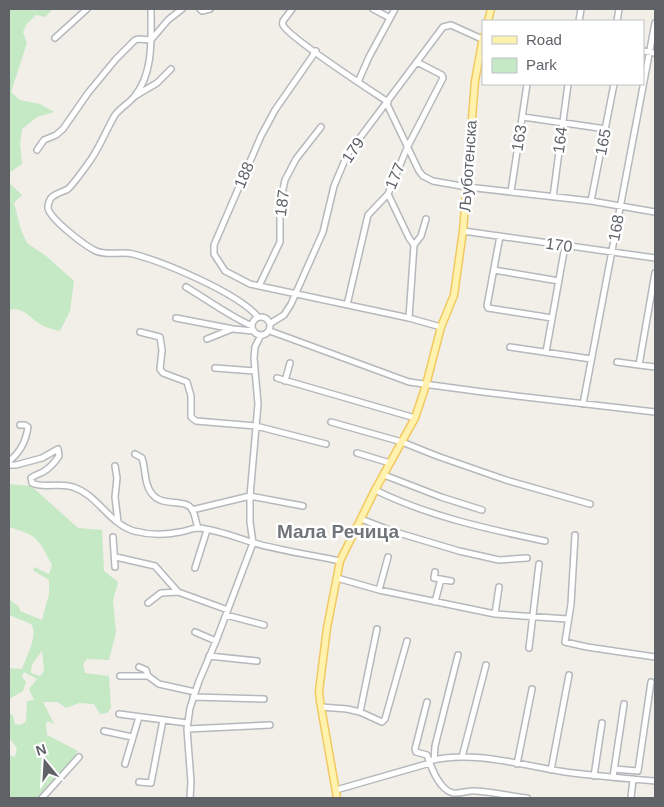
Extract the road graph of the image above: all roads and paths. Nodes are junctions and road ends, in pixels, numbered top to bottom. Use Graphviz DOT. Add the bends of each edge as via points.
graph roads {
  1 [pos="87,9"];
  2 [pos="151,9"];
  3 [pos="182,9"];
  4 [pos="200,9"];
  5 [pos="210,9"];
  6 [pos="292,9"];
  7 [pos="373,9"];
  8 [pos="395,9"];
  9 [pos="390,18"];
  10 [pos="655,23"];
  11 [pos="55,38"];
  12 [pos="482,38"];
  13 [pos="151,40"];
  14 [pos="482,43"];
  15 [pos="316,51"];
  16 [pos="652,53"];
  17 [pos="417,62"];
  18 [pos="171,69"];
  19 [pos="358,82"];
  20 [pos="528,85"];
  21 [pos="568,85"];
  22 [pos="614,85"];
  23 [pos="135,96"];
  24 [pos="388,103"];
  25 [pos="523,117"];
  26 [pos="562,123"];
  27 [pos="321,126"];
  28 [pos="606,129"];
  29 [pos="407,148"];
  30 [pos="37,150"];
  31 [pos="467,187"];
  32 [pos="511,192"];
  33 [pos="388,194"];
  34 [pos="553,197"];
  35 [pos="591,201"];
  36 [pos="620,205"];
  37 [pos="655,212"];
  38 [pos="426,219"];
  39 [pos="463,231"];
  40 [pos="500,236"];
  41 [pos="414,244"];
  42 [pos="565,246"];
  43 [pos="611,252"];
  44 [pos="655,258"];
  45 [pos="494,270"];
  46 [pos="655,273"];
  47 [pos="558,281"];
  48 [pos="259,286"];
  49 [pos="186,287"];
  50 [pos="296,293"];
  51 [pos="347,305"];
  52 [pos="258,317"];
  53 [pos="176,318"];
  54 [pos="410,318"];
  55 [pos="552,318"];
  56 [pos="270,323"];
  57 [pos="441,327"];
  58 [pos="253,328"];
  59 [pos="233,329"];
  60 [pos="270,331"];
  61 [pos="140,332"];
  62 [pos="261,335"];
  63 [pos="207,339"];
  64 [pos="510,347"];
  65 [pos="546,352"];
  66 [pos="591,359"];
  67 [pos="617,362"];
  68 [pos="290,363"];
  69 [pos="639,365"];
  70 [pos="655,367"];
  71 [pos="215,368"];
  72 [pos="255,371"];
  73 [pos="277,378"];
  74 [pos="285,381"];
  75 [pos="426,385"];
  76 [pos="583,404"];
  77 [pos="655,412"];
  78 [pos="415,418"];
  79 [pos="331,422"];
  80 [pos="20,426"];
  81 [pos="256,426"];
  82 [pos="402,442"];
  83 [pos="326,444"];
  84 [pos="357,453"];
  85 [pos="135,454"];
  86 [pos="9,460"];
  87 [pos="390,463"];
  88 [pos="9,465"];
  89 [pos="115,466"];
  90 [pos="384,475"];
  91 [pos="375,490"];
  92 [pos="250,496"];
  93 [pos="590,504"];
  94 [pos="303,506"];
  95 [pos="192,510"];
  96 [pos="482,510"];
  97 [pos="362,519"];
  98 [pos="118,522"];
  99 [pos="198,528"];
  100 [pos="207,530"];
  101 [pos="575,535"];
  102 [pos="113,537"];
  103 [pos="545,540"];
  104 [pos="253,543"];
  105 [pos="116,557"];
  106 [pos="388,557"];
  107 [pos="527,558"];
  108 [pos="340,561"];
  109 [pos="539,564"];
  110 [pos="115,567"];
  111 [pos="195,568"];
  112 [pos="434,572"];
  113 [pos="337,578"];
  114 [pos="441,579"];
  115 [pos="450,581"];
  116 [pos="499,587"];
  117 [pos="379,590"];
  118 [pos="178,592"];
  119 [pos="436,602"];
  120 [pos="148,603"];
  121 [pos="227,612"];
  122 [pos="496,614"];
  123 [pos="533,618"];
  124 [pos="568,619"];
  125 [pos="264,625"];
  126 [pos="378,629"];
  127 [pos="195,632"];
  128 [pos="216,641"];
  129 [pos="407,641"];
  130 [pos="528,648"];
  131 [pos="458,655"];
  132 [pos="209,656"];
  133 [pos="655,657"];
  134 [pos="257,662"];
  135 [pos="486,665"];
  136 [pos="138,667"];
  137 [pos="569,675"];
  138 [pos="120,676"];
  139 [pos="148,676"];
  140 [pos="651,682"];
  141 [pos="532,689"];
  142 [pos="194,695"];
  143 [pos="264,700"];
  144 [pos="427,702"];
  145 [pos="624,704"];
  146 [pos="321,707"];
  147 [pos="360,712"];
  148 [pos="119,714"];
  149 [pos="139,717"];
  150 [pos="163,720"];
  151 [pos="187,723"];
  152 [pos="602,723"];
  153 [pos="270,725"];
  154 [pos="187,730"];
  155 [pos="104,731"];
  156 [pos="132,737"];
  157 [pos="79,757"];
  158 [pos="462,757"];
  159 [pos="431,761"];
  160 [pos="125,764"];
  161 [pos="517,764"];
  162 [pos="614,769"];
  163 [pos="551,770"];
  164 [pos="594,776"];
  165 [pos="613,777"];
  166 [pos="633,779"];
  167 [pos="655,781"];
  168 [pos="139,782"];
  169 [pos="336,790"];
  170 [pos="455,796"];
  171 [pos="42,798"];
  172 [pos="190,798"];
  173 [pos="338,798"];
  174 [pos="527,798"];
  175 [pos="631,798"];
  1 -- 11 [label="street"];
  2 -- 13 [label="street"];
  3 -- 13 [label="street"];
  4 -- 5 [label="street" via="202,12"];
  6 -- 15 [label="street" via="283,24"];
  7 -- 9 [label="street"];
  8 -- 9 [label="street"];
  9 -- 19 [label="street"];
  10 -- 16 [label="street, 168"];
  12 -- 17 [label="street, 179" via="447,25"];
  13 -- 23 [label="street" via="150,59"];
  13 -- 30 [label="street" via="135,40 88,93 63,129 44,140"];
  14 -- 31 [label="main road, Љуботенска" via="474,81"];
  15 -- 19 [label="street"];
  15 -- 48 [label="street, 188" via="261,136 214,245 214,254 226,271"];
  16 -- 36 [label="street, 168"];
  17 -- 24 [label="street, 179"];
  17 -- 29 [label="street, 177" via="442,74 443,78"];
  18 -- 23 [label="street" via="157,83"];
  19 -- 24 [label="street"];
  20 -- 25 [label="street, 163"];
  21 -- 26 [label="street, 164"];
  22 -- 28 [label="street, 165"];
  23 -- 52 [label="street" via="118,112 95,154 73,183 50,198 49,211 78,239 96,251 131,253 187,274 221,291"];
  24 -- 29 [label="street"];
  24 -- 50 [label="street, 179" via="355,144 340,170 323,232"];
  25 -- 26 [label="street"];
  25 -- 32 [label="street, 163"];
  26 -- 28 [label="street"];
  26 -- 34 [label="street, 164"];
  27 -- 48 [label="street, 187" via="285,180 280,203 280,242"];
  28 -- 35 [label="street, 165"];
  29 -- 31 [label="street" via="423,176"];
  29 -- 33 [label="street, 177"];
  31 -- 32 [label="street"];
  31 -- 39 [label="main road, Љуботенска"];
  32 -- 34 [label="street"];
  33 -- 41 [label="street"];
  33 -- 51 [label="street, 177" via="368,215"];
  34 -- 35 [label="street"];
  35 -- 36 [label="street"];
  36 -- 37 [label="street"];
  36 -- 43 [label="street, 168"];
  38 -- 41 [label="street" via="421,236"];
  39 -- 40 [label="street, 170"];
  39 -- 57 [label="main road, Љуботенска" via="454,295"];
  40 -- 42 [label="street, 170"];
  40 -- 45 [label="street"];
  41 -- 54 [label="street"];
  42 -- 43 [label="street, 170"];
  42 -- 47 [label="street"];
  43 -- 44 [label="street, 170"];
  43 -- 66 [label="street, 168"];
  45 -- 47 [label="street"];
  45 -- 55 [label="street" via="486,303 488,308"];
  46 -- 69 [label="street"];
  47 -- 55 [label="street"];
  48 -- 50 [label="street, 188"];
  49 -- 58 [label="street"];
  50 -- 51 [label="street, 188"];
  50 -- 56 [label="street, 179" via="284,315"];
  51 -- 54 [label="street, 188"];
  52 -- 56 [label="street" via="266,317"];
  52 -- 58 [label="street"];
  53 -- 59 [label="street"];
  54 -- 57 [label="street, 188"];
  55 -- 65 [label="street"];
  56 -- 60 [label="street"];
  57 -- 75 [label="main road, Љуботенска"];
  58 -- 59 [label="street"];
  58 -- 62 [label="street"];
  59 -- 63 [label="street"];
  60 -- 62 [label="street"];
  60 -- 75 [label="street" via="409,382"];
  61 -- 81 [label="street" via="160,337 160,369 187,382 191,417 196,421"];
  62 -- 72 [label="street" via="255,347"];
  64 -- 65 [label="street"];
  65 -- 66 [label="street"];
  66 -- 76 [label="street, 168"];
  67 -- 69 [label="street"];
  68 -- 74 [label="street"];
  69 -- 70 [label="street"];
  71 -- 72 [label="street"];
  72 -- 81 [label="street"];
  73 -- 74 [label="street"];
  74 -- 78 [label="street"];
  75 -- 76 [label="street"];
  75 -- 78 [label="main road, Љуботенска"];
  76 -- 77 [label="street"];
  78 -- 82 [label="main road, Љуботенска"];
  79 -- 82 [label="street"];
  80 -- 86 [label="street" via="28,427 27,432 19,452"];
  81 -- 83 [label="street"];
  81 -- 92 [label="street"];
  82 -- 87 [label="main road, Љуботенска"];
  82 -- 93 [label="street" via="489,474"];
  84 -- 87 [label="street"];
  85 -- 95 [label="street" via="142,458 153,496 161,502 180,504"];
  87 -- 90 [label="main road, Љуботенска"];
  88 -- 98 [label="street" via="42,458 58,449 59,456 55,462 32,476 32,482 72,486 93,498"];
  89 -- 98 [label="street"];
  90 -- 91 [label="main road, Љуботенска"];
  90 -- 96 [label="street"];
  91 -- 97 [label="main road, Љуботенска"];
  91 -- 103 [label="street" via="397,501 473,525"];
  92 -- 94 [label="street"];
  92 -- 95 [label="street"];
  92 -- 104 [label="street"];
  95 -- 99 [label="street"];
  97 -- 107 [label="street" via="459,551 499,560"];
  97 -- 108 [label="main road, Љуботенска"];
  98 -- 99 [label="street" via="146,533 162,534"];
  99 -- 100 [label="street"];
  100 -- 104 [label="street"];
  100 -- 111 [label="street"];
  101 -- 124 [label="street"];
  102 -- 105 [label="street"];
  104 -- 108 [label="street"];
  104 -- 121 [label="street"];
  105 -- 110 [label="street"];
  105 -- 118 [label="street" via="155,566"];
  106 -- 117 [label="street"];
  108 -- 113 [label="main road, Љуботенска"];
  109 -- 123 [label="street"];
  112 -- 114 [label="street" via="434,578"];
  113 -- 117 [label="street"];
  113 -- 146 [label="main road, Љуботенска" via="319,691"];
  114 -- 115 [label="street"];
  114 -- 119 [label="street"];
  116 -- 122 [label="street"];
  117 -- 119 [label="street"];
  118 -- 120 [label="street" via="161,593"];
  118 -- 121 [label="street"];
  119 -- 122 [label="street"];
  121 -- 125 [label="street"];
  121 -- 128 [label="street"];
  122 -- 123 [label="street"];
  123 -- 124 [label="street"];
  123 -- 130 [label="street"];
  124 -- 133 [label="street" via="567,643"];
  126 -- 147 [label="street"];
  127 -- 128 [label="street"];
  128 -- 132 [label="street"];
  129 -- 147 [label="street" via="385,720 382,722"];
  131 -- 159 [label="street"];
  132 -- 134 [label="street"];
  132 -- 142 [label="street"];
  135 -- 158 [label="street"];
  136 -- 139 [label="street" via="146,670"];
  137 -- 163 [label="street"];
  138 -- 139 [label="street"];
  139 -- 142 [label="street" via="159,684"];
  140 -- 162 [label="street" via="638,771"];
  141 -- 161 [label="street"];
  142 -- 143 [label="street"];
  142 -- 151 [label="street"];
  144 -- 159 [label="street" via="415,749"];
  145 -- 162 [label="street"];
  146 -- 147 [label="street"];
  146 -- 169 [label="main road, Љуботенска"];
  148 -- 149 [label="street"];
  149 -- 150 [label="street"];
  149 -- 156 [label="street"];
  150 -- 151 [label="street"];
  150 -- 168 [label="street" via="151,783"];
  151 -- 154 [label="street"];
  152 -- 164 [label="street"];
  153 -- 154 [label="street"];
  154 -- 172 [label="street"];
  155 -- 156 [label="street"];
  156 -- 160 [label="street"];
  157 -- 171 [label="street"];
  158 -- 159 [label="street"];
  158 -- 161 [label="street"];
  159 -- 169 [label="street"];
  159 -- 170 [label="street" via="441,784"];
  161 -- 163 [label="street"];
  162 -- 165 [label="street"];
  163 -- 164 [label="street"];
  164 -- 165 [label="street"];
  165 -- 166 [label="street"];
  166 -- 167 [label="street"];
  166 -- 175 [label="street"];
  169 -- 173 [label="main road, Љуботенска"];
  170 -- 174 [label="street" via="468,790"];
}
